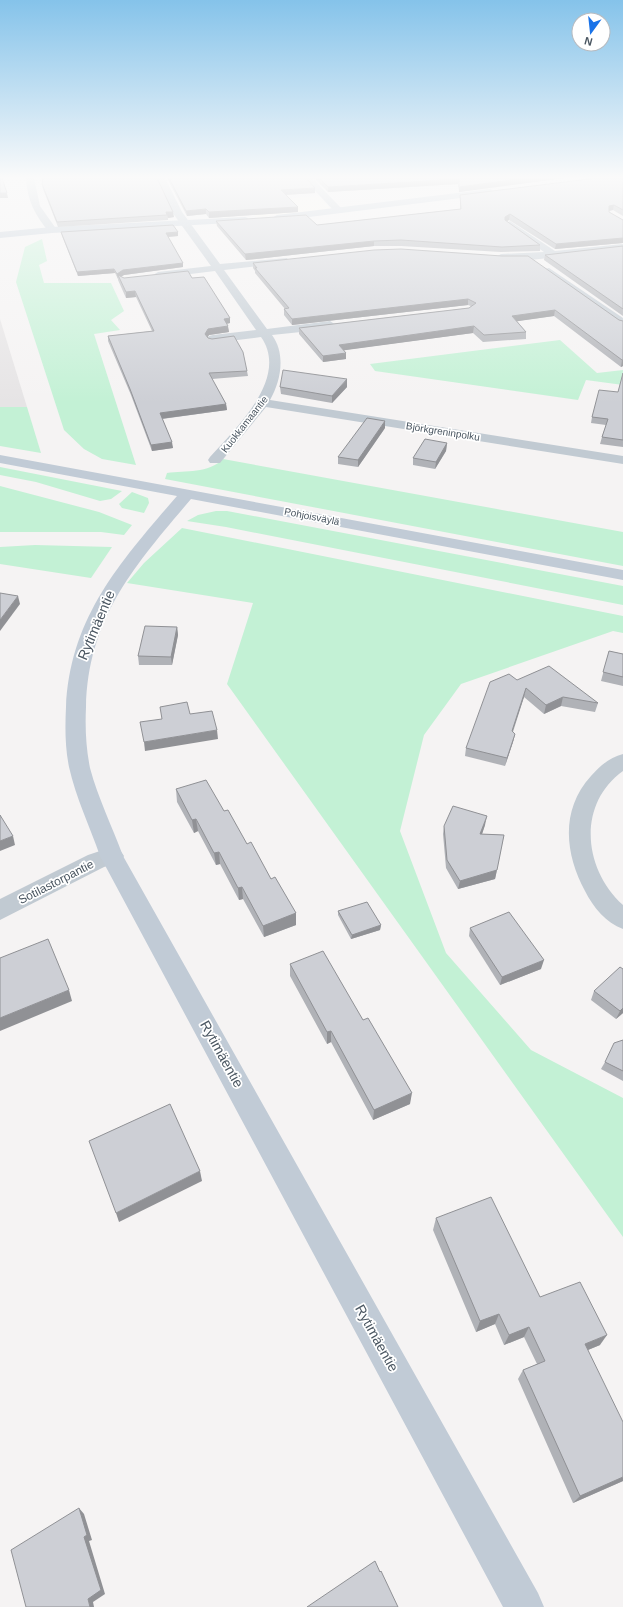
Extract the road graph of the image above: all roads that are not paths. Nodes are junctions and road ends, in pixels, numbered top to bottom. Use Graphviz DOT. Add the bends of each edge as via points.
graph roads {
  1 [pos="207,253"];
  2 [pos="564,253"];
  3 [pos="554,254"];
  4 [pos="490,256"];
  5 [pos="530,257"];
  6 [pos="296,259"];
  7 [pos="218,267"];
  8 [pos="147,276"];
  9 [pos="617,302"];
  10 [pos="598,305"];
  11 [pos="623,323"];
  12 [pos="342,324"];
  13 [pos="264,333"];
  14 [pos="213,339"];
  15 [pos="264,402"];
  16 [pos="0,459"];
  17 [pos="215,460"];
  18 [pos="623,460"];
  19 [pos="188,493"];
  20 [pos="623,575"];
  21 [pos="623,761"];
  22 [pos="112,856"];
  23 [pos="0,910"];
  24 [pos="623,919"];
  25 [pos="524,1607"];
  1 -- 7 [label="street, Kuokkamaantie"];
  2 -- 3 [label="street"];
  3 -- 5 [label="street"];
  4 -- 5 [label="street"];
  5 -- 10 [label="street"];
  6 -- 7 [label="street"];
  7 -- 8 [label="street"];
  7 -- 13 [label="street, Kuokkamaantie"];
  9 -- 10 [label="street"];
  10 -- 11 [label="street"];
  12 -- 13 [label="street"];
  13 -- 14 [label="street"];
  13 -- 15 [label="street, Kuokkamaantie" via="272,344 275,359 271,389"];
  15 -- 17 [label="street, Kuokkamaantie"];
  15 -- 18 [label="street, Björkgreninpolku"];
  16 -- 19 [label="main road, Pohjoisväylä"];
  19 -- 20 [label="main road, Pohjoisväylä"];
  19 -- 22 [label="main road, Rytimäentie" via="116,580 101,605 78,669 74,692 75,744 83,782"];
  21 -- 24 [label="street" via="597,781 584,800 579,844 586,871 600,896"];
  22 -- 23 [label="street, Sotilastorpantie" via="96,861"];
  22 -- 25 [label="main road, Rytimäentie"];
}
